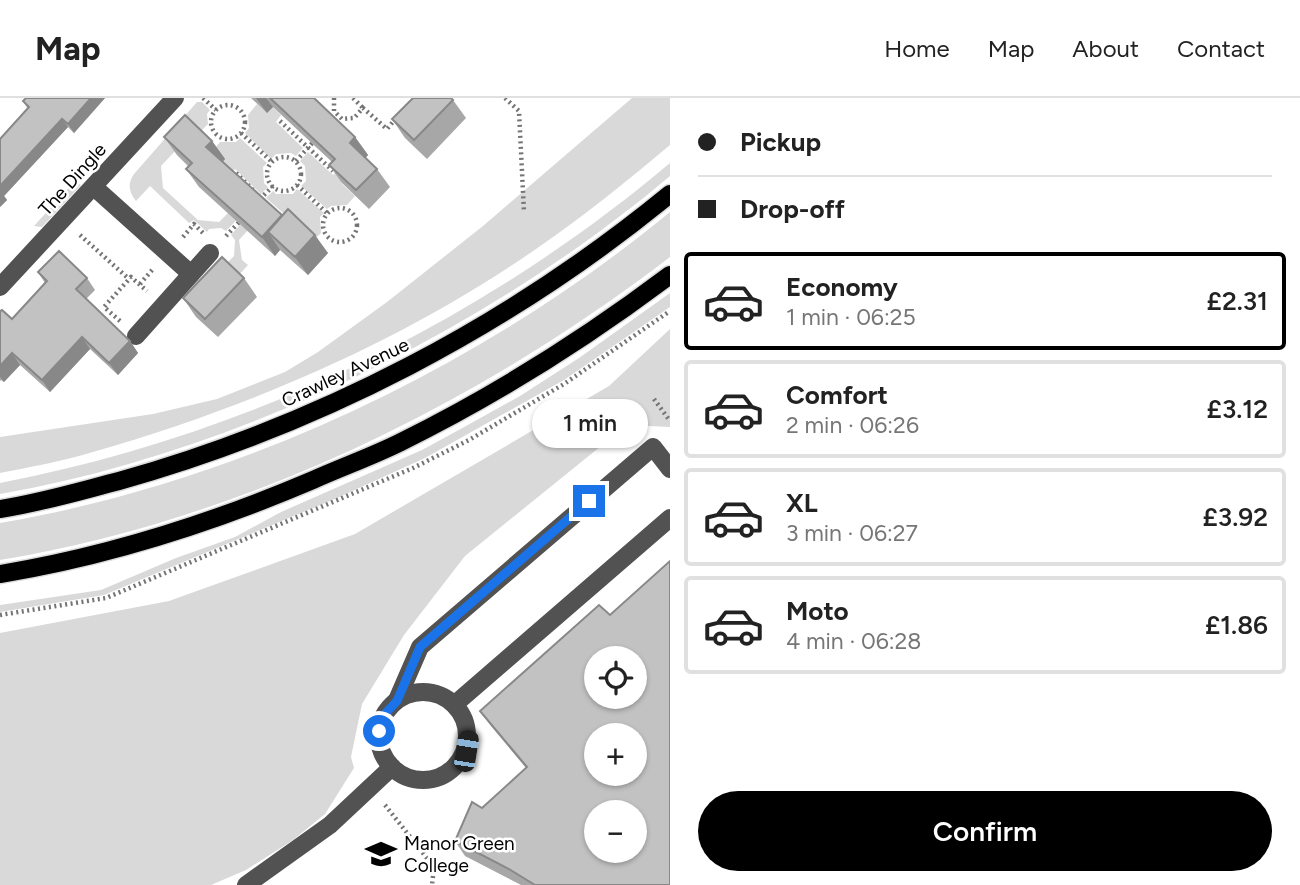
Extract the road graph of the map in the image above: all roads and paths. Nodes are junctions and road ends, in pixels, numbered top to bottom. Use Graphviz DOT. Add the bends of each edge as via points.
graph roads {
  1 [pos="175,98"];
  2 [pos="203,98"];
  3 [pos="334,98"];
  4 [pos="353,98"];
  5 [pos="505,98"];
  6 [pos="363,108"];
  7 [pos="405,108"];
  8 [pos="216,110"];
  9 [pos="338,114"];
  10 [pos="280,121"];
  11 [pos="330,123"];
  12 [pos="241,133"];
  13 [pos="315,140"];
  14 [pos="307,148"];
  15 [pos="296,161"];
  16 [pos="272,162"];
  17 [pos="333,171"];
  18 [pos="236,173"];
  19 [pos="297,185"];
  20 [pos="273,186"];
  21 [pos="94,187"];
  22 [pos="670,194"];
  23 [pos="262,198"];
  24 [pos="270,205"];
  25 [pos="253,207"];
  26 [pos="524,212"];
  27 [pos="328,214"];
  28 [pos="244,217"];
  29 [pos="64,219"];
  30 [pos="226,236"];
  31 [pos="210,253"];
  32 [pos="191,274"];
  33 [pos="670,275"];
  34 [pos="129,279"];
  35 [pos="0,287"];
  36 [pos="136,336"];
  37 [pos="654,399"];
  38 [pos="670,421"];
  39 [pos="670,469"];
  40 [pos="0,509"];
  41 [pos="670,518"];
  42 [pos="0,574"];
  43 [pos="397,701"];
  44 [pos="454,704"];
  45 [pos="391,767"];
  46 [pos="371,787"];
  47 [pos="246,885"];
  48 [pos="432,885"];
  1 -- 21 [label="street, The Dingle"];
  2 -- 8 [label="path"];
  3 -- 9 [label="path"];
  4 -- 6 [label="path"];
  5 -- 26 [label="path" via="519,111"];
  6 -- 7 [label="path" via="387,129"];
  6 -- 9 [label="path" via="354,118 342,119"];
  8 -- 12 [label="path" via="234,104 240,109 246,127"];
  8 -- 12 [label="path" via="211,129 222,139"];
  9 -- 11 [label="path"];
  10 -- 14 [label="path"];
  12 -- 16 [label="path"];
  13 -- 14 [label="path"];
  14 -- 15 [label="path"];
  14 -- 17 [label="path"];
  15 -- 16 [label="path" via="290,156"];
  15 -- 19 [label="path" via="302,180"];
  16 -- 20 [label="path" via="267,181"];
  18 -- 23 [label="path"];
  19 -- 20 [label="path" via="292,191 278,191"];
  19 -- 27 [label="path"];
  20 -- 23 [label="path"];
  21 -- 29 [label="street, The Dingle"];
  21 -- 32 [label="street"];
  22 -- 40 [label="main road, Crawley Avenue" via="519,302 380,382 236,443 163,468"];
  23 -- 24 [label="path"];
  23 -- 25 [label="path"];
  27 -- 27 [label="path" via="333,208 346,208 357,218 358,230 348,242 334,242 323,232"];
  28 -- 30 [label="path"];
  29 -- 34 [label="path"];
  29 -- 35 [label="street, The Dingle"];
  31 -- 32 [label="street"];
  32 -- 36 [label="street"];
  33 -- 42 [label="main road" via="557,354 399,444 197,525 128,547"];
  37 -- 38 [label="path"];
  39 -- 43 [label="street" via="653,447 420,647"];
  41 -- 44 [label="street"];
  43 -- 44 [label="street" via="424,692 440,694"];
  43 -- 45 [label="street" via="383,716 379,731 383,755"];
  44 -- 45 [label="street" via="468,736 466,751 455,768 443,777 424,781"];
  45 -- 46 [label="street"];
  46 -- 47 [label="street" via="330,825"];
  46 -- 48 [label="path" via="434,867"];
}
